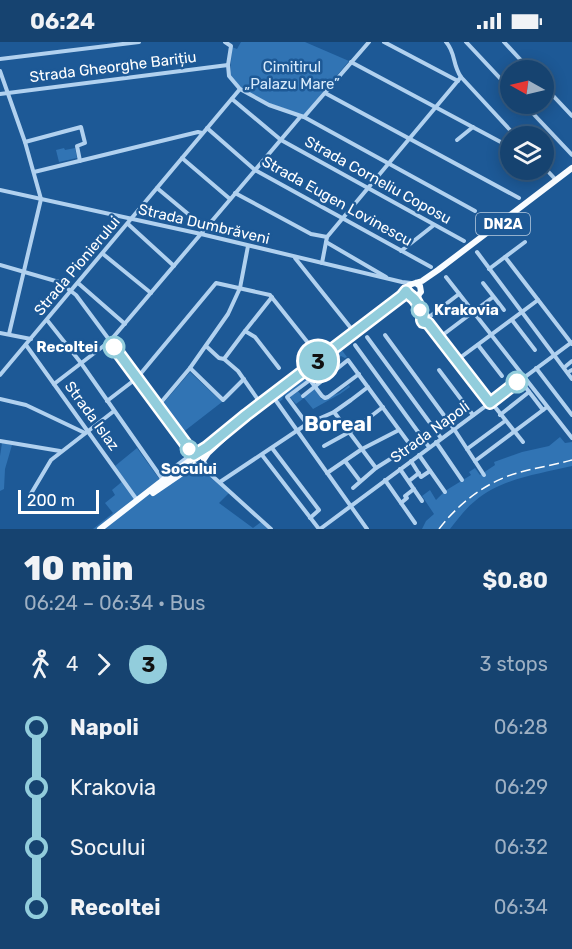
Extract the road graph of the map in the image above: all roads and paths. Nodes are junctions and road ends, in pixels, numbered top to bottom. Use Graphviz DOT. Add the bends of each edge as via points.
graph roads {
  1 [pos="139,42"];
  2 [pos="225,42"];
  3 [pos="369,42"];
  4 [pos="384,42"];
  5 [pos="446,42"];
  6 [pos="466,42"];
  7 [pos="504,42"];
  8 [pos="0,59"];
  9 [pos="521,60"];
  10 [pos="351,62"];
  11 [pos="228,65"];
  12 [pos="0,71"];
  13 [pos="500,78"];
  14 [pos="460,79"];
  15 [pos="240,89"];
  16 [pos="7,93"];
  17 [pos="325,93"];
  18 [pos="0,94"];
  19 [pos="554,97"];
  20 [pos="232,99"];
  21 [pos="435,108"];
  22 [pos="533,114"];
  23 [pos="303,116"];
  24 [pos="572,116"];
  25 [pos="506,126"];
  26 [pos="473,127"];
  27 [pos="207,128"];
  28 [pos="203,133"];
  29 [pos="409,138"];
  30 [pos="281,140"];
  31 [pos="458,140"];
  32 [pos="25,142"];
  33 [pos="500,142"];
  34 [pos="572,155"];
  35 [pos="182,158"];
  36 [pos="80,160"];
  37 [pos="388,163"];
  38 [pos="255,170"];
  39 [pos="572,170"];
  40 [pos="34,172"];
  41 [pos="556,180"];
  42 [pos="157,188"];
  43 [pos="368,188"];
  44 [pos="0,190"];
  45 [pos="235,193"];
  46 [pos="519,198"];
  47 [pos="41,199"];
  48 [pos="230,199"];
  49 [pos="476,211"];
  50 [pos="343,218"];
  51 [pos="132,219"];
  52 [pos="128,224"];
  53 [pos="434,225"];
  54 [pos="205,228"];
  55 [pos="201,234"];
  56 [pos="327,239"];
  57 [pos="464,241"];
  58 [pos="525,242"];
  59 [pos="248,246"];
  60 [pos="401,251"];
  61 [pos="477,252"];
  62 [pos="103,254"];
  63 [pos="294,257"];
  64 [pos="505,257"];
  65 [pos="322,263"];
  66 [pos="0,265"];
  67 [pos="174,266"];
  68 [pos="431,267"];
  69 [pos="489,269"];
  70 [pos="24,271"];
  71 [pos="446,277"];
  72 [pos="389,279"];
  73 [pos="78,283"];
  74 [pos="483,283"];
  75 [pos="240,288"];
  76 [pos="410,289"];
  77 [pos="72,291"];
  78 [pos="151,293"];
  79 [pos="420,293"];
  80 [pos="459,294"];
  81 [pos="272,297"];
  82 [pos="493,297"];
  83 [pos="538,300"];
  84 [pos="419,306"];
  85 [pos="504,310"];
  86 [pos="473,312"];
  87 [pos="522,312"];
  88 [pos="423,317"];
  89 [pos="429,317"];
  90 [pos="47,320"];
  91 [pos="512,320"];
  92 [pos="428,323"];
  93 [pos="125,324"];
  94 [pos="244,331"];
  95 [pos="0,333"];
  96 [pos="354,333"];
  97 [pos="9,334"];
  98 [pos="385,335"];
  99 [pos="491,335"];
  100 [pos="367,337"];
  101 [pos="440,337"];
  102 [pos="31,339"];
  103 [pos="110,341"];
  104 [pos="572,343"];
  105 [pos="26,345"];
  106 [pos="354,345"];
  107 [pos="478,345"];
  108 [pos="206,346"];
  109 [pos="535,350"];
  110 [pos="554,355"];
  111 [pos="224,359"];
  112 [pos="321,359"];
  113 [pos="457,360"];
  114 [pos="572,361"];
  115 [pos="81,363"];
  116 [pos="566,366"];
  117 [pos="190,368"];
  118 [pos="279,368"];
  119 [pos="536,368"];
  120 [pos="439,370"];
  121 [pos="358,374"];
  122 [pos="0,375"];
  123 [pos="502,376"];
  124 [pos="524,377"];
  125 [pos="137,378"];
  126 [pos="244,379"];
  127 [pos="572,379"];
  128 [pos="520,380"];
  129 [pos="54,384"];
  130 [pos="315,387"];
  131 [pos="368,387"];
  132 [pos="529,392"];
  133 [pos="303,396"];
  134 [pos="274,398"];
  135 [pos="0,399"];
  136 [pos="107,401"];
  137 [pos="490,403"];
  138 [pos="261,404"];
  139 [pos="158,406"];
  140 [pos="548,406"];
  141 [pos="383,407"];
  142 [pos="543,410"];
  143 [pos="114,411"];
  144 [pos="334,412"];
  145 [pos="473,415"];
  146 [pos="500,415"];
  147 [pos="572,415"];
  148 [pos="505,421"];
  149 [pos="308,424"];
  150 [pos="572,427"];
  151 [pos="399,429"];
  152 [pos="454,429"];
  153 [pos="567,431"];
  154 [pos="86,432"];
  155 [pos="297,432"];
  156 [pos="349,432"];
  157 [pos="514,432"];
  158 [pos="441,438"];
  159 [pos="572,438"];
  160 [pos="0,441"];
  161 [pos="436,442"];
  162 [pos="523,442"];
  163 [pos="324,446"];
  164 [pos="429,447"];
  165 [pos="272,448"];
  166 [pos="362,449"];
  167 [pos="467,449"];
  168 [pos="60,452"];
  169 [pos="262,455"];
  170 [pos="419,455"];
  171 [pos="197,459"];
  172 [pos="345,460"];
  173 [pos="411,461"];
  174 [pos="475,461"];
  175 [pos="376,468"];
  176 [pos="400,469"];
  177 [pos="430,471"];
  178 [pos="210,473"];
  179 [pos="327,473"];
  180 [pos="419,473"];
  181 [pos="484,475"];
  182 [pos="162,478"];
  183 [pos="385,480"];
  184 [pos="462,480"];
  185 [pos="360,481"];
  186 [pos="409,481"];
  187 [pos="220,482"];
  188 [pos="353,488"];
  189 [pos="414,489"];
  190 [pos="445,492"];
  191 [pos="29,497"];
  192 [pos="137,500"];
  193 [pos="422,501"];
  194 [pos="401,503"];
  195 [pos="350,505"];
  196 [pos="310,518"];
  197 [pos="415,523"];
  198 [pos="102,529"];
  199 [pos="271,529"];
  200 [pos="319,529"];
  201 [pos="367,529"];
  1 -- 8 [label="street"];
  2 -- 11 [label="street" via="231,46"];
  3 -- 10 [label="street"];
  4 -- 14 [label="street"];
  5 -- 14 [label="street" via="452,49"];
  6 -- 13 [label="street"];
  7 -- 9 [label="street"];
  10 -- 17 [label="street"];
  10 -- 21 [label="street"];
  11 -- 15 [label="street" via="229,76"];
  11 -- 16 [label="street, Strada Gheorghe Barițiu"];
  12 -- 16 [label="street"];
  14 -- 21 [label="street"];
  14 -- 25 [label="street"];
  15 -- 20 [label="street, Strada Pionierului"];
  15 -- 23 [label="street" via="269,105"];
  16 -- 18 [label="street, Strada Gheorghe Barițiu"];
  16 -- 32 [label="street"];
  17 -- 23 [label="street"];
  17 -- 29 [label="street"];
  19 -- 24 [label="street"];
  20 -- 27 [label="street, Strada Pionierului"];
  20 -- 30 [label="street, Strada Corneliu Coposu"];
  21 -- 26 [label="street"];
  21 -- 29 [label="street"];
  22 -- 34 [label="street"];
  23 -- 30 [label="street"];
  23 -- 37 [label="street"];
  26 -- 31 [label="street"];
  26 -- 33 [label="street"];
  27 -- 28 [label="street, Strada Pionierului"];
  27 -- 38 [label="street, Strada Eugen Lovinescu"];
  28 -- 35 [label="street, Strada Pionierului"];
  28 -- 36 [label="street"];
  29 -- 37 [label="street"];
  29 -- 46 [label="street"];
  30 -- 38 [label="street"];
  30 -- 43 [label="street, Strada Corneliu Coposu"];
  32 -- 36 [label="street" via="81,127 85,143 77,146"];
  32 -- 40 [label="street"];
  35 -- 42 [label="street, Strada Pionierului"];
  35 -- 48 [label="street"];
  36 -- 40 [label="street"];
  37 -- 43 [label="street"];
  37 -- 49 [label="street"];
  38 -- 45 [label="street"];
  38 -- 50 [label="street, Strada Eugen Lovinescu"];
  39 -- 41 [label="main road, DN2A"];
  39 -- 79 [label="main road, DN2A" via="435,276"];
  40 -- 47 [label="street"];
  41 -- 76 [label="main road, DN2A"];
  42 -- 51 [label="street, Strada Pionierului"];
  42 -- 54 [label="street"];
  43 -- 50 [label="street"];
  43 -- 53 [label="street, Strada Corneliu Coposu"];
  44 -- 47 [label="street, Strada Dumbrăveni"];
  45 -- 48 [label="street"];
  45 -- 56 [label="street"];
  47 -- 51 [label="street, Strada Dumbrăveni"];
  47 -- 70 [label="street"];
  48 -- 54 [label="street"];
  50 -- 56 [label="street"];
  50 -- 60 [label="street, Strada Eugen Lovinescu"];
  51 -- 52 [label="street, Strada Pionierului"];
  51 -- 55 [label="street, Strada Dumbrăveni"];
  52 -- 62 [label="street, Strada Pionierului"];
  52 -- 67 [label="street"];
  53 -- 57 [label="street, Strada Corneliu Coposu"];
  53 -- 60 [label="street"];
  54 -- 55 [label="street"];
  55 -- 59 [label="street, Strada Dumbrăveni"];
  55 -- 67 [label="street"];
  56 -- 65 [label="street"];
  56 -- 72 [label="street"];
  58 -- 64 [label="street"];
  59 -- 63 [label="street, Strada Dumbrăveni"];
  59 -- 75 [label="street"];
  60 -- 68 [label="street, Strada Eugen Lovinescu"];
  61 -- 69 [label="street"];
  62 -- 73 [label="street, Strada Pionierului"];
  62 -- 78 [label="street"];
  63 -- 65 [label="street, Strada Dumbrăveni"];
  63 -- 96 [label="street"];
  64 -- 69 [label="street"];
  64 -- 83 [label="street"];
  65 -- 72 [label="street, Strada Dumbrăveni"];
  66 -- 70 [label="street"];
  67 -- 78 [label="street"];
  69 -- 87 [label="street"];
  70 -- 77 [label="street" via="59,282"];
  70 -- 97 [label="street"];
  71 -- 80 [label="street"];
  72 -- 76 [label="street, Strada Dumbrăveni"];
  73 -- 77 [label="street, Strada Pionierului"];
  73 -- 93 [label="street"];
  74 -- 82 [label="street"];
  75 -- 81 [label="street"];
  75 -- 108 [label="street"];
  75 -- 125 [label="street" via="216,283"];
  76 -- 79 [label="main road, DN2A" via="417,296"];
  76 -- 79 [label="main road" via="420,286"];
  76 -- 84 [label="street"];
  76 -- 96 [label="main road, DN2A"];
  76 -- 134 [label="main road, DN2A" via="405,298"];
  77 -- 90 [label="street, Strada Pionierului"];
  77 -- 103 [label="street"];
  78 -- 93 [label="street"];
  79 -- 84 [label="street"];
  80 -- 86 [label="street"];
  80 -- 89 [label="street"];
  81 -- 94 [label="street"];
  81 -- 112 [label="street"];
  82 -- 85 [label="street"];
  82 -- 86 [label="street"];
  83 -- 87 [label="street"];
  83 -- 104 [label="street"];
  84 -- 88 [label="street"];
  86 -- 99 [label="street"];
  86 -- 101 [label="street"];
  87 -- 91 [label="street"];
  87 -- 110 [label="street"];
  88 -- 89 [label="street"];
  88 -- 92 [label="street" via="423,322"];
  89 -- 92 [label="street"];
  90 -- 102 [label="street, Strada Pionierului"];
  90 -- 115 [label="street"];
  91 -- 99 [label="street"];
  91 -- 109 [label="street"];
  92 -- 101 [label="street"];
  93 -- 103 [label="street"];
  94 -- 111 [label="street"];
  94 -- 118 [label="street" via="255,337"];
  95 -- 97 [label="street"];
  96 -- 112 [label="main road, DN2A"];
  97 -- 102 [label="street"];
  98 -- 152 [label="street"];
  99 -- 107 [label="street"];
  99 -- 124 [label="street"];
  100 -- 158 [label="street"];
  101 -- 113 [label="street"];
  102 -- 105 [label="street, Strada Pionierului"];
  103 -- 115 [label="street"];
  103 -- 125 [label="street"];
  104 -- 110 [label="street, Strada Napoli"];
  105 -- 122 [label="street, Strada Pionierului"];
  105 -- 129 [label="street, Strada Islaz"];
  106 -- 164 [label="street"];
  107 -- 113 [label="street"];
  107 -- 123 [label="street"];
  108 -- 111 [label="street"];
  108 -- 117 [label="street"];
  110 -- 119 [label="street, Strada Napoli"];
  110 -- 127 [label="street"];
  111 -- 126 [label="street"];
  112 -- 138 [label="main road, DN2A"];
  113 -- 137 [label="street"];
  114 -- 116 [label="street"];
  115 -- 129 [label="street"];
  115 -- 136 [label="street"];
  117 -- 126 [label="street" via="223,400"];
  117 -- 139 [label="street"];
  119 -- 124 [label="street, Strada Napoli"];
  119 -- 147 [label="street"];
  120 -- 145 [label="street"];
  121 -- 130 [label="street" via="325,398"];
  121 -- 130 [label="street" via="348,360"];
  121 -- 131 [label="street"];
  124 -- 128 [label="street, Strada Napoli"];
  124 -- 140 [label="street"];
  125 -- 136 [label="street"];
  125 -- 139 [label="street"];
  126 -- 138 [label="street"];
  128 -- 132 [label="street"];
  128 -- 137 [label="street, Strada Napoli"];
  129 -- 154 [label="street, Strada Islaz"];
  130 -- 133 [label="street"];
  130 -- 149 [label="street" via="310,380 287,397"];
  131 -- 141 [label="street"];
  131 -- 144 [label="street"];
  132 -- 142 [label="street"];
  132 -- 146 [label="street"];
  134 -- 155 [label="street"];
  134 -- 171 [label="main road, DN2A"];
  135 -- 154 [label="street" via="26,405"];
  136 -- 143 [label="street"];
  137 -- 145 [label="street, Strada Napoli"];
  137 -- 146 [label="street"];
  138 -- 171 [label="main road, DN2A"];
  139 -- 171 [label="street"];
  140 -- 142 [label="street"];
  140 -- 153 [label="street"];
  141 -- 151 [label="street"];
  141 -- 156 [label="street"];
  142 -- 157 [label="street"];
  143 -- 154 [label="street"];
  143 -- 182 [label="street"];
  144 -- 149 [label="street"];
  144 -- 156 [label="street"];
  145 -- 152 [label="street, Strada Napoli"];
  146 -- 148 [label="street"];
  148 -- 157 [label="street"];
  148 -- 167 [label="street"];
  149 -- 155 [label="street"];
  150 -- 153 [label="street"];
  151 -- 166 [label="street"];
  151 -- 175 [label="street" via="411,446"];
  152 -- 158 [label="street, Strada Napoli"];
  152 -- 167 [label="street"];
  153 -- 159 [label="street"];
  154 -- 168 [label="street"];
  154 -- 192 [label="street, Strada Islaz"];
  155 -- 165 [label="street"];
  155 -- 179 [label="street"];
  156 -- 163 [label="street"];
  156 -- 166 [label="street"];
  157 -- 162 [label="street"];
  157 -- 174 [label="street"];
  158 -- 161 [label="street, Strada Napoli"];
  160 -- 168 [label="street"];
  161 -- 164 [label="street, Strada Napoli"];
  161 -- 184 [label="street"];
  164 -- 170 [label="street, Strada Napoli"];
  165 -- 169 [label="street"];
  165 -- 196 [label="street" via="319,510"];
  166 -- 172 [label="street"];
  166 -- 175 [label="street"];
  167 -- 174 [label="street"];
  168 -- 191 [label="street"];
  169 -- 187 [label="street"];
  169 -- 196 [label="street"];
  170 -- 173 [label="street, Strada Napoli"];
  170 -- 177 [label="street"];
  171 -- 178 [label="street"];
  171 -- 178 [label="street"];
  171 -- 182 [label="main road, DN2A"];
  171 -- 198 [label="main road, DN2A"];
  172 -- 179 [label="street"];
  172 -- 185 [label="street"];
  173 -- 176 [label="street, Strada Napoli"];
  173 -- 180 [label="street"];
  174 -- 181 [label="street"];
  175 -- 185 [label="street"];
  176 -- 183 [label="street, Strada Napoli"];
  176 -- 186 [label="street"];
  177 -- 180 [label="street" via="422,477"];
  177 -- 190 [label="street"];
  178 -- 187 [label="street"];
  179 -- 195 [label="street"];
  180 -- 186 [label="street"];
  182 -- 192 [label="main road, DN2A"];
  183 -- 194 [label="street"];
  183 -- 195 [label="street, Strada Napoli"];
  185 -- 188 [label="street"];
  186 -- 189 [label="street"];
  187 -- 199 [label="street"];
  189 -- 193 [label="street"];
  189 -- 194 [label="street"];
  192 -- 198 [label="main road, DN2A"];
  194 -- 197 [label="street"];
  195 -- 200 [label="street, Strada Napoli"];
  195 -- 201 [label="street"];
  196 -- 200 [label="street"];
}
